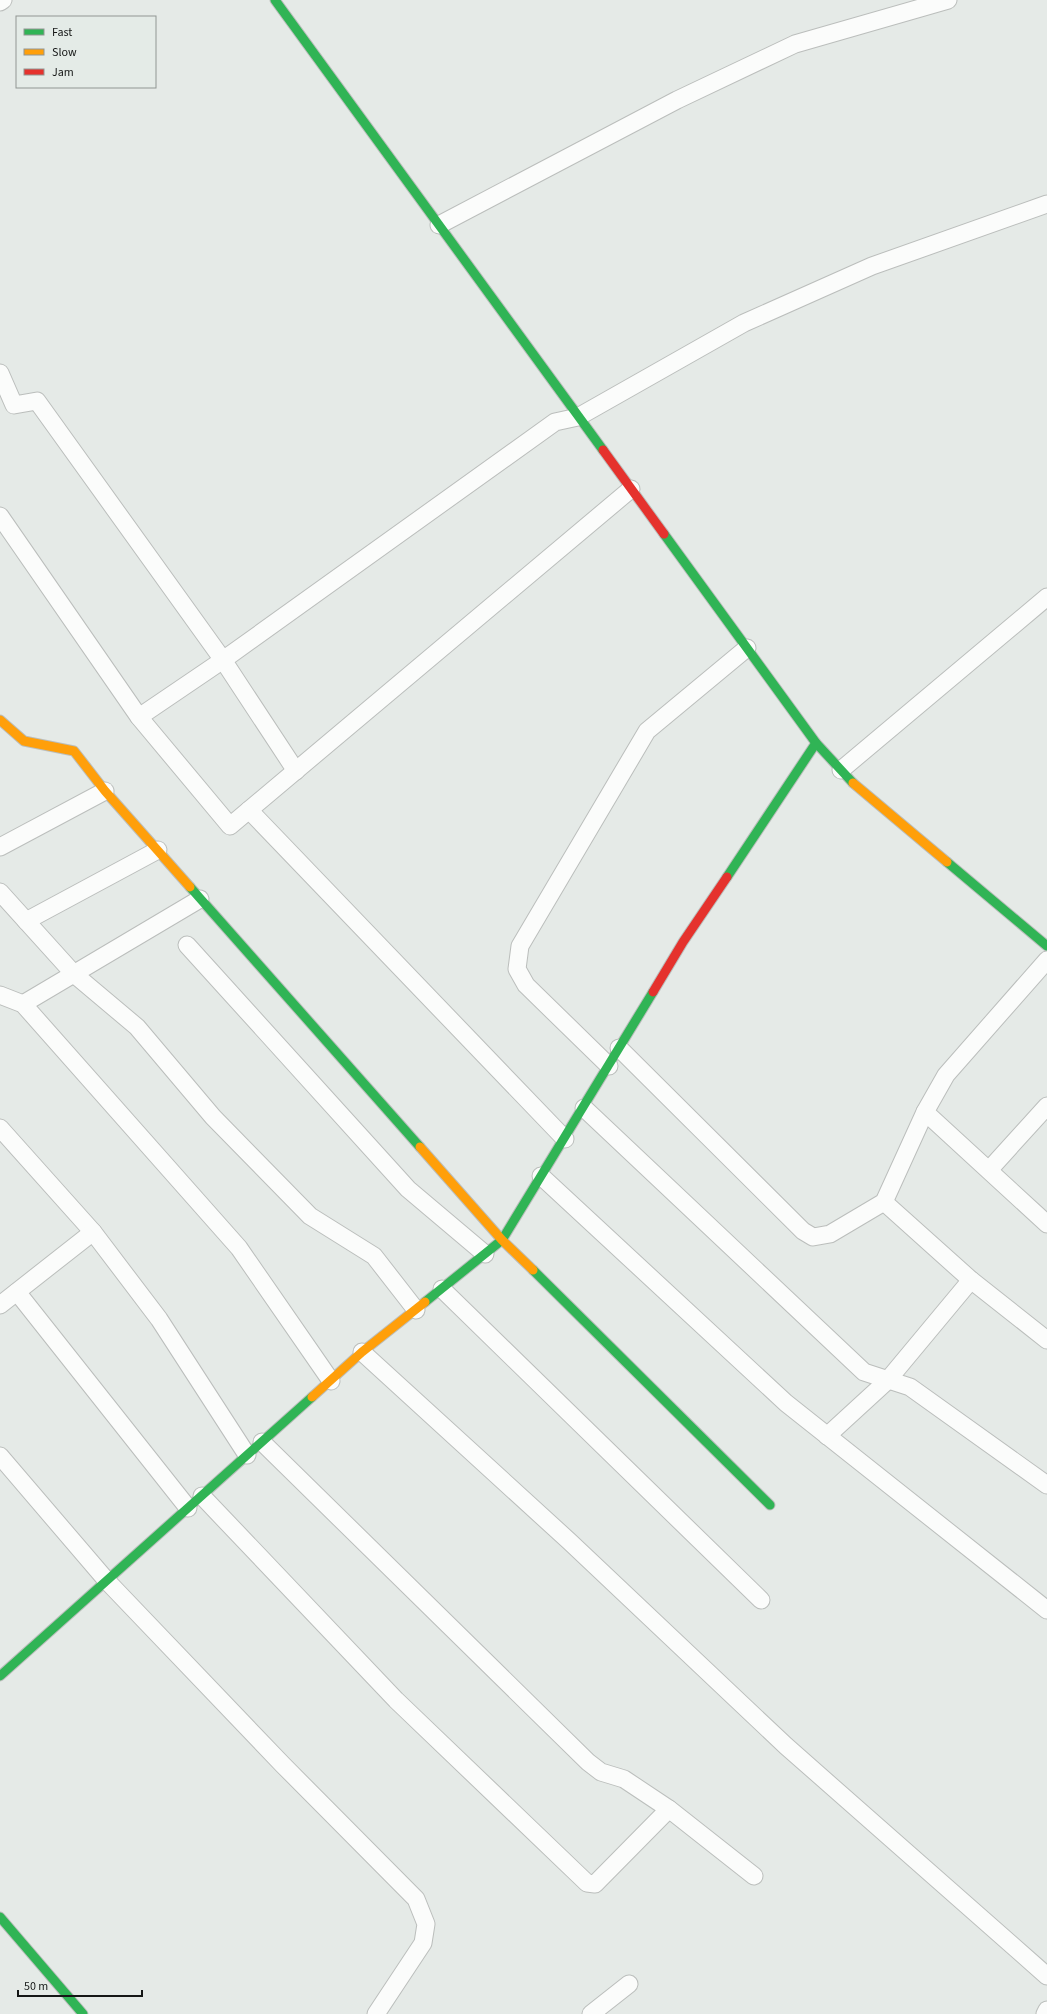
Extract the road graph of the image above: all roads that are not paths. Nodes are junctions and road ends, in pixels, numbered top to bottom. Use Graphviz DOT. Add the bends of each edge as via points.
graph roads {
  1 [pos="3,0"];
  2 [pos="275,0"];
  3 [pos="948,0"];
  4 [pos="0,2"];
  5 [pos="1047,204"];
  6 [pos="439,226"];
  7 [pos="0,372"];
  8 [pos="578,416"];
  9 [pos="631,489"];
  10 [pos="0,516"];
  11 [pos="1047,597"];
  12 [pos="747,648"];
  13 [pos="223,660"];
  14 [pos="140,717"];
  15 [pos="0,720"];
  16 [pos="816,743"];
  17 [pos="841,770"];
  18 [pos="296,771"];
  19 [pos="105,791"];
  20 [pos="249,810"];
  21 [pos="0,847"];
  22 [pos="158,850"];
  23 [pos="0,892"];
  24 [pos="200,899"];
  25 [pos="26,921"];
  26 [pos="187,945"];
  27 [pos="1047,946"];
  28 [pos="1047,960"];
  29 [pos="74,974"];
  30 [pos="0,995"];
  31 [pos="23,1004"];
  32 [pos="619,1048"];
  33 [pos="609,1066"];
  34 [pos="1047,1106"];
  35 [pos="584,1108"];
  36 [pos="925,1112"];
  37 [pos="0,1128"];
  38 [pos="565,1139"];
  39 [pos="989,1170"];
  40 [pos="541,1176"];
  41 [pos="884,1202"];
  42 [pos="1047,1224"];
  43 [pos="93,1232"];
  44 [pos="502,1240"];
  45 [pos="486,1254"];
  46 [pos="970,1280"];
  47 [pos="442,1289"];
  48 [pos="16,1292"];
  49 [pos="0,1305"];
  50 [pos="416,1310"];
  51 [pos="1047,1340"];
  52 [pos="362,1352"];
  53 [pos="887,1380"];
  54 [pos="331,1381"];
  55 [pos="827,1436"];
  56 [pos="262,1442"];
  57 [pos="247,1455"];
  58 [pos="0,1456"];
  59 [pos="1047,1485"];
  60 [pos="202,1496"];
  61 [pos="770,1505"];
  62 [pos="188,1508"];
  63 [pos="107,1581"];
  64 [pos="761,1600"];
  65 [pos="1047,1610"];
  66 [pos="0,1676"];
  67 [pos="669,1809"];
  68 [pos="754,1876"];
  69 [pos="0,1917"];
  70 [pos="1047,1976"];
  71 [pos="629,1984"];
  72 [pos="1047,2010"];
  73 [pos="83,2014"];
  74 [pos="376,2014"];
  75 [pos="591,2014"];
  76 [pos="1045,2014"];
  1 -- 4 [label="street"];
  2 -- 6 [label="street"];
  3 -- 6 [label="street" via="795,44 678,100"];
  5 -- 8 [label="street" via="872,266 758,316"];
  6 -- 8 [label="street"];
  7 -- 13 [label="street" via="14,405 37,401"];
  8 -- 9 [label="street"];
  8 -- 13 [label="street" via="556,422"];
  9 -- 12 [label="street"];
  9 -- 18 [label="street"];
  10 -- 14 [label="street"];
  11 -- 17 [label="street"];
  12 -- 16 [label="street"];
  12 -- 33 [label="street" via="647,731 520,946 517,969 526,985"];
  13 -- 14 [label="street"];
  13 -- 18 [label="street"];
  14 -- 20 [label="street" via="230,826"];
  15 -- 19 [label="street" via="24,741 74,750"];
  16 -- 17 [label="street"];
  16 -- 32 [label="street" via="683,942"];
  17 -- 27 [label="street" via="858,788"];
  18 -- 20 [label="street"];
  19 -- 21 [label="street"];
  19 -- 22 [label="street"];
  20 -- 38 [label="street"];
  22 -- 24 [label="street"];
  22 -- 25 [label="street"];
  23 -- 25 [label="street"];
  24 -- 29 [label="street"];
  24 -- 44 [label="street"];
  25 -- 29 [label="street"];
  26 -- 45 [label="street" via="408,1189"];
  28 -- 36 [label="street" via="946,1075"];
  29 -- 31 [label="street"];
  29 -- 50 [label="street" via="137,1027 212,1117 310,1216 374,1256"];
  30 -- 31 [label="street"];
  31 -- 54 [label="street" via="239,1248"];
  32 -- 33 [label="street"];
  32 -- 41 [label="street" via="803,1231 813,1237 830,1234"];
  33 -- 35 [label="street"];
  34 -- 39 [label="street"];
  35 -- 38 [label="street"];
  35 -- 53 [label="street" via="864,1372"];
  36 -- 39 [label="street"];
  36 -- 41 [label="street"];
  37 -- 43 [label="street"];
  38 -- 40 [label="street"];
  39 -- 42 [label="street"];
  40 -- 44 [label="street"];
  40 -- 55 [label="street" via="786,1403"];
  41 -- 46 [label="street"];
  43 -- 48 [label="street"];
  43 -- 57 [label="street" via="159,1319"];
  44 -- 45 [label="street"];
  44 -- 61 [label="street"];
  45 -- 47 [label="street"];
  46 -- 51 [label="street"];
  46 -- 53 [label="street"];
  47 -- 50 [label="street"];
  47 -- 64 [label="street"];
  48 -- 49 [label="street"];
  48 -- 62 [label="street"];
  50 -- 52 [label="street"];
  52 -- 54 [label="street"];
  52 -- 70 [label="street" via="569,1541 786,1746"];
  53 -- 55 [label="street"];
  53 -- 59 [label="street" via="910,1387"];
  54 -- 56 [label="street"];
  55 -- 65 [label="street"];
  56 -- 57 [label="street"];
  56 -- 67 [label="street" via="588,1762 601,1772 624,1779"];
  57 -- 60 [label="street"];
  58 -- 63 [label="street"];
  60 -- 62 [label="street"];
  60 -- 67 [label="street" via="396,1700 587,1883 595,1884"];
  62 -- 63 [label="street"];
  63 -- 66 [label="street"];
  63 -- 74 [label="street" via="283,1765 416,1898 426,1924 423,1943"];
  67 -- 68 [label="street"];
  69 -- 73 [label="street"];
  71 -- 75 [label="street"];
  72 -- 76 [label="street"];
}
